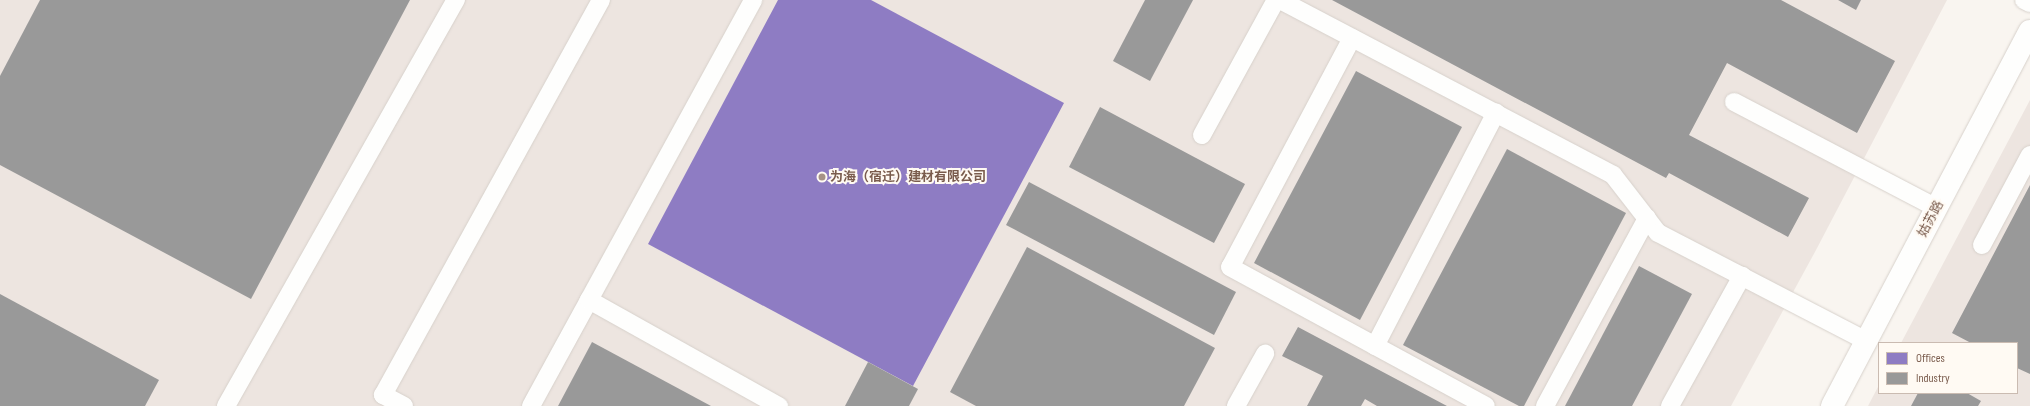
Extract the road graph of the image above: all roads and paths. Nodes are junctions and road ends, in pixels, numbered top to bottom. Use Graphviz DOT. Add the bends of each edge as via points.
graph roads {
  1 [pos="456,0"];
  2 [pos="602,0"];
  3 [pos="753,0"];
  4 [pos="1276,0"];
  5 [pos="1280,0"];
  6 [pos="2024,0"];
  7 [pos="2030,3"];
  8 [pos="2030,31"];
  9 [pos="1352,38"];
  10 [pos="1734,102"];
  11 [pos="1496,113"];
  12 [pos="1202,135"];
  13 [pos="2030,155"];
  14 [pos="1937,208"];
  15 [pos="1647,218"];
  16 [pos="1982,245"];
  17 [pos="1742,276"];
  18 [pos="589,300"];
  19 [pos="1866,341"];
  20 [pos="1375,346"];
  21 [pos="1265,354"];
  22 [pos="226,406"];
  23 [pos="404,406"];
  24 [pos="531,406"];
  25 [pos="779,406"];
  26 [pos="1236,406"];
  27 [pos="1486,406"];
  28 [pos="1545,406"];
  29 [pos="1670,406"];
  30 [pos="1832,406"];
  1 -- 22 [label="lane"];
  2 -- 23 [label="lane" via="383,395"];
  3 -- 18 [label="lane"];
  4 -- 12 [label="lane"];
  5 -- 9 [label="lane"];
  6 -- 7 [label="lane"];
  8 -- 14 [label="street, 姑苏路"];
  9 -- 11 [label="lane"];
  9 -- 20 [label="lane" via="1230,267"];
  10 -- 14 [label="lane"];
  11 -- 15 [label="lane" via="1613,175"];
  11 -- 20 [label="lane"];
  13 -- 16 [label="lane"];
  14 -- 19 [label="street, 姑苏路"];
  15 -- 17 [label="lane" via="1658,232"];
  15 -- 28 [label="lane"];
  17 -- 19 [label="lane"];
  17 -- 29 [label="lane"];
  18 -- 24 [label="lane"];
  18 -- 25 [label="lane"];
  19 -- 30 [label="street, 姑苏路"];
  20 -- 27 [label="lane"];
  21 -- 26 [label="lane"];
}
